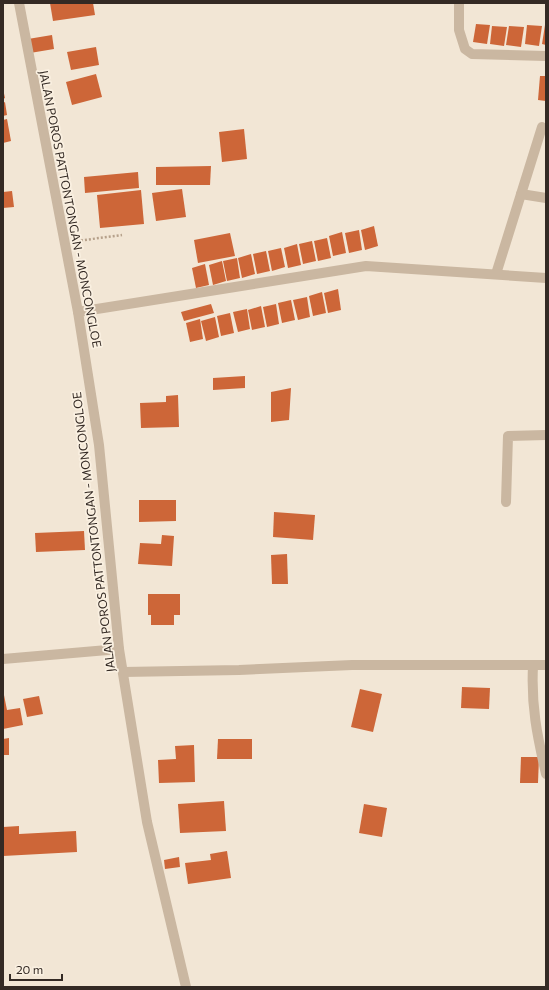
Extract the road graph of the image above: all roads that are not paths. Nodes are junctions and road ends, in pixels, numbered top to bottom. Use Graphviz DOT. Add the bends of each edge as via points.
graph roads {
  1 [pos="19,3"];
  2 [pos="459,3"];
  3 [pos="546,56"];
  4 [pos="542,127"];
  5 [pos="521,194"];
  6 [pos="546,198"];
  7 [pos="496,274"];
  8 [pos="546,278"];
  9 [pos="78,312"];
  10 [pos="546,435"];
  11 [pos="506,502"];
  12 [pos="119,648"];
  13 [pos="3,659"];
  14 [pos="546,665"];
  15 [pos="532,666"];
  16 [pos="123,672"];
  17 [pos="546,774"];
  18 [pos="186,987"];
  1 -- 9 [label="street, JALAN POROS PATTONTONGAN - MONCONGLOE"];
  2 -- 3 [label="street" via="460,40 465,49 472,54"];
  4 -- 5 [label="street"];
  5 -- 6 [label="street"];
  5 -- 7 [label="street"];
  7 -- 8 [label="street"];
  7 -- 9 [label="street" via="366,266"];
  9 -- 12 [label="street, JALAN POROS PATTONTONGAN - MONCONGLOE" via="99,445"];
  10 -- 11 [label="street" via="508,436"];
  12 -- 13 [label="street"];
  12 -- 16 [label="street, JALAN POROS PATTONTONGAN - MONCONGLOE"];
  14 -- 15 [label="street"];
  15 -- 16 [label="street" via="352,665"];
  15 -- 17 [label="street" via="533,715"];
  16 -- 18 [label="street, JALAN POROS PATTONTONGAN - MONCONGLOE" via="147,822"];
}
